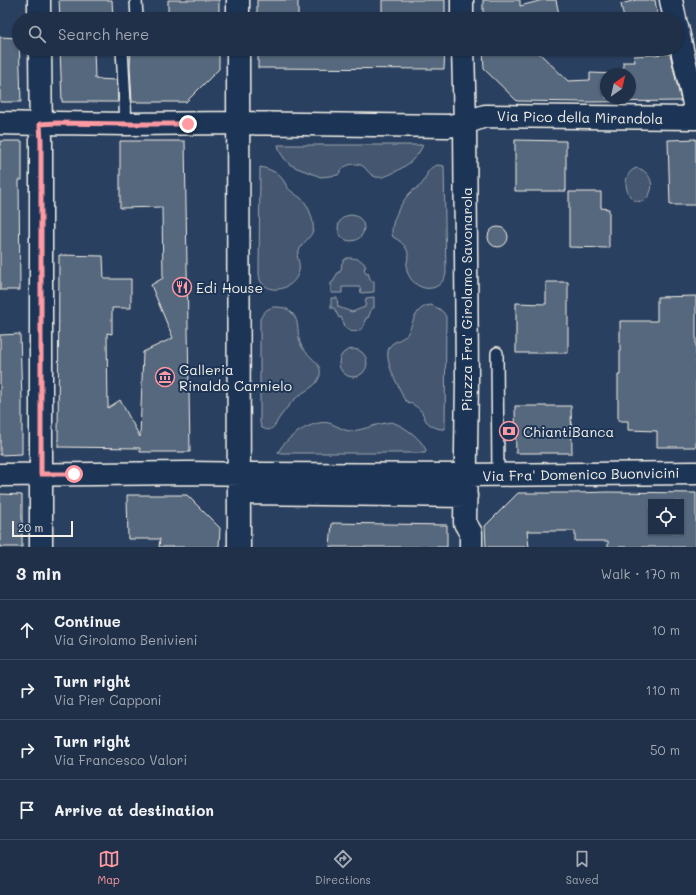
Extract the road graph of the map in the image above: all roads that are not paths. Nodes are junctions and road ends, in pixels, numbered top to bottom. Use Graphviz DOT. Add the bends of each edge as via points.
graph roads {
  1 [pos="39,0"];
  2 [pos="136,0"];
  3 [pos="238,0"];
  4 [pos="462,0"];
  5 [pos="671,0"];
  6 [pos="39,12"];
  7 [pos="137,12"];
  8 [pos="238,12"];
  9 [pos="462,12"];
  10 [pos="674,12"];
  11 [pos="684,48"];
  12 [pos="40,56"];
  13 [pos="122,56"];
  14 [pos="238,56"];
  15 [pos="463,56"];
  16 [pos="691,69"];
  17 [pos="696,118"];
  18 [pos="0,123"];
  19 [pos="465,123"];
  20 [pos="40,124"];
  21 [pos="126,124"];
  22 [pos="238,124"];
  23 [pos="497,353"];
  24 [pos="696,473"];
  25 [pos="41,474"];
  26 [pos="0,475"];
  27 [pos="498,475"];
  28 [pos="240,483"];
  29 [pos="466,486"];
  30 [pos="465,524"];
  31 [pos="41,547"];
  32 [pos="239,547"];
  33 [pos="458,547"];
  34 [pos="471,547"];
  1 -- 6 [label="street"];
  2 -- 7 [label="lane"];
  3 -- 8 [label="street"];
  4 -- 9 [label="street"];
  5 -- 10 [label="street"];
  11 -- 16 [label="street"];
  12 -- 20 [label="street"];
  13 -- 21 [label="lane"];
  14 -- 22 [label="street"];
  15 -- 19 [label="street, Piazza Fra' Girolamo Savonarola"];
  16 -- 17 [label="street"];
  17 -- 19 [label="street, Via Pico della Mirandola" via="485,116"];
  18 -- 20 [label="street"];
  19 -- 22 [label="street" via="448,126"];
  19 -- 29 [label="street, Piazza Fra' Girolamo Savonarola"];
  20 -- 21 [label="street"];
  20 -- 25 [label="street"];
  21 -- 22 [label="street"];
  22 -- 28 [label="street"];
  23 -- 27 [label="lane"];
  24 -- 27 [label="street, Via Fra' Domenico Buonvicini"];
  25 -- 26 [label="street"];
  25 -- 28 [label="street" via="216,473"];
  25 -- 31 [label="street"];
  27 -- 29 [label="street, Via Fra' Domenico Buonvicini"];
  28 -- 29 [label="street"];
  28 -- 32 [label="street"];
  29 -- 30 [label="street, Piazza Fra' Girolamo Savonarola"];
  30 -- 33 [label="street" via="458,531"];
  30 -- 34 [label="street" via="471,533"];
}
